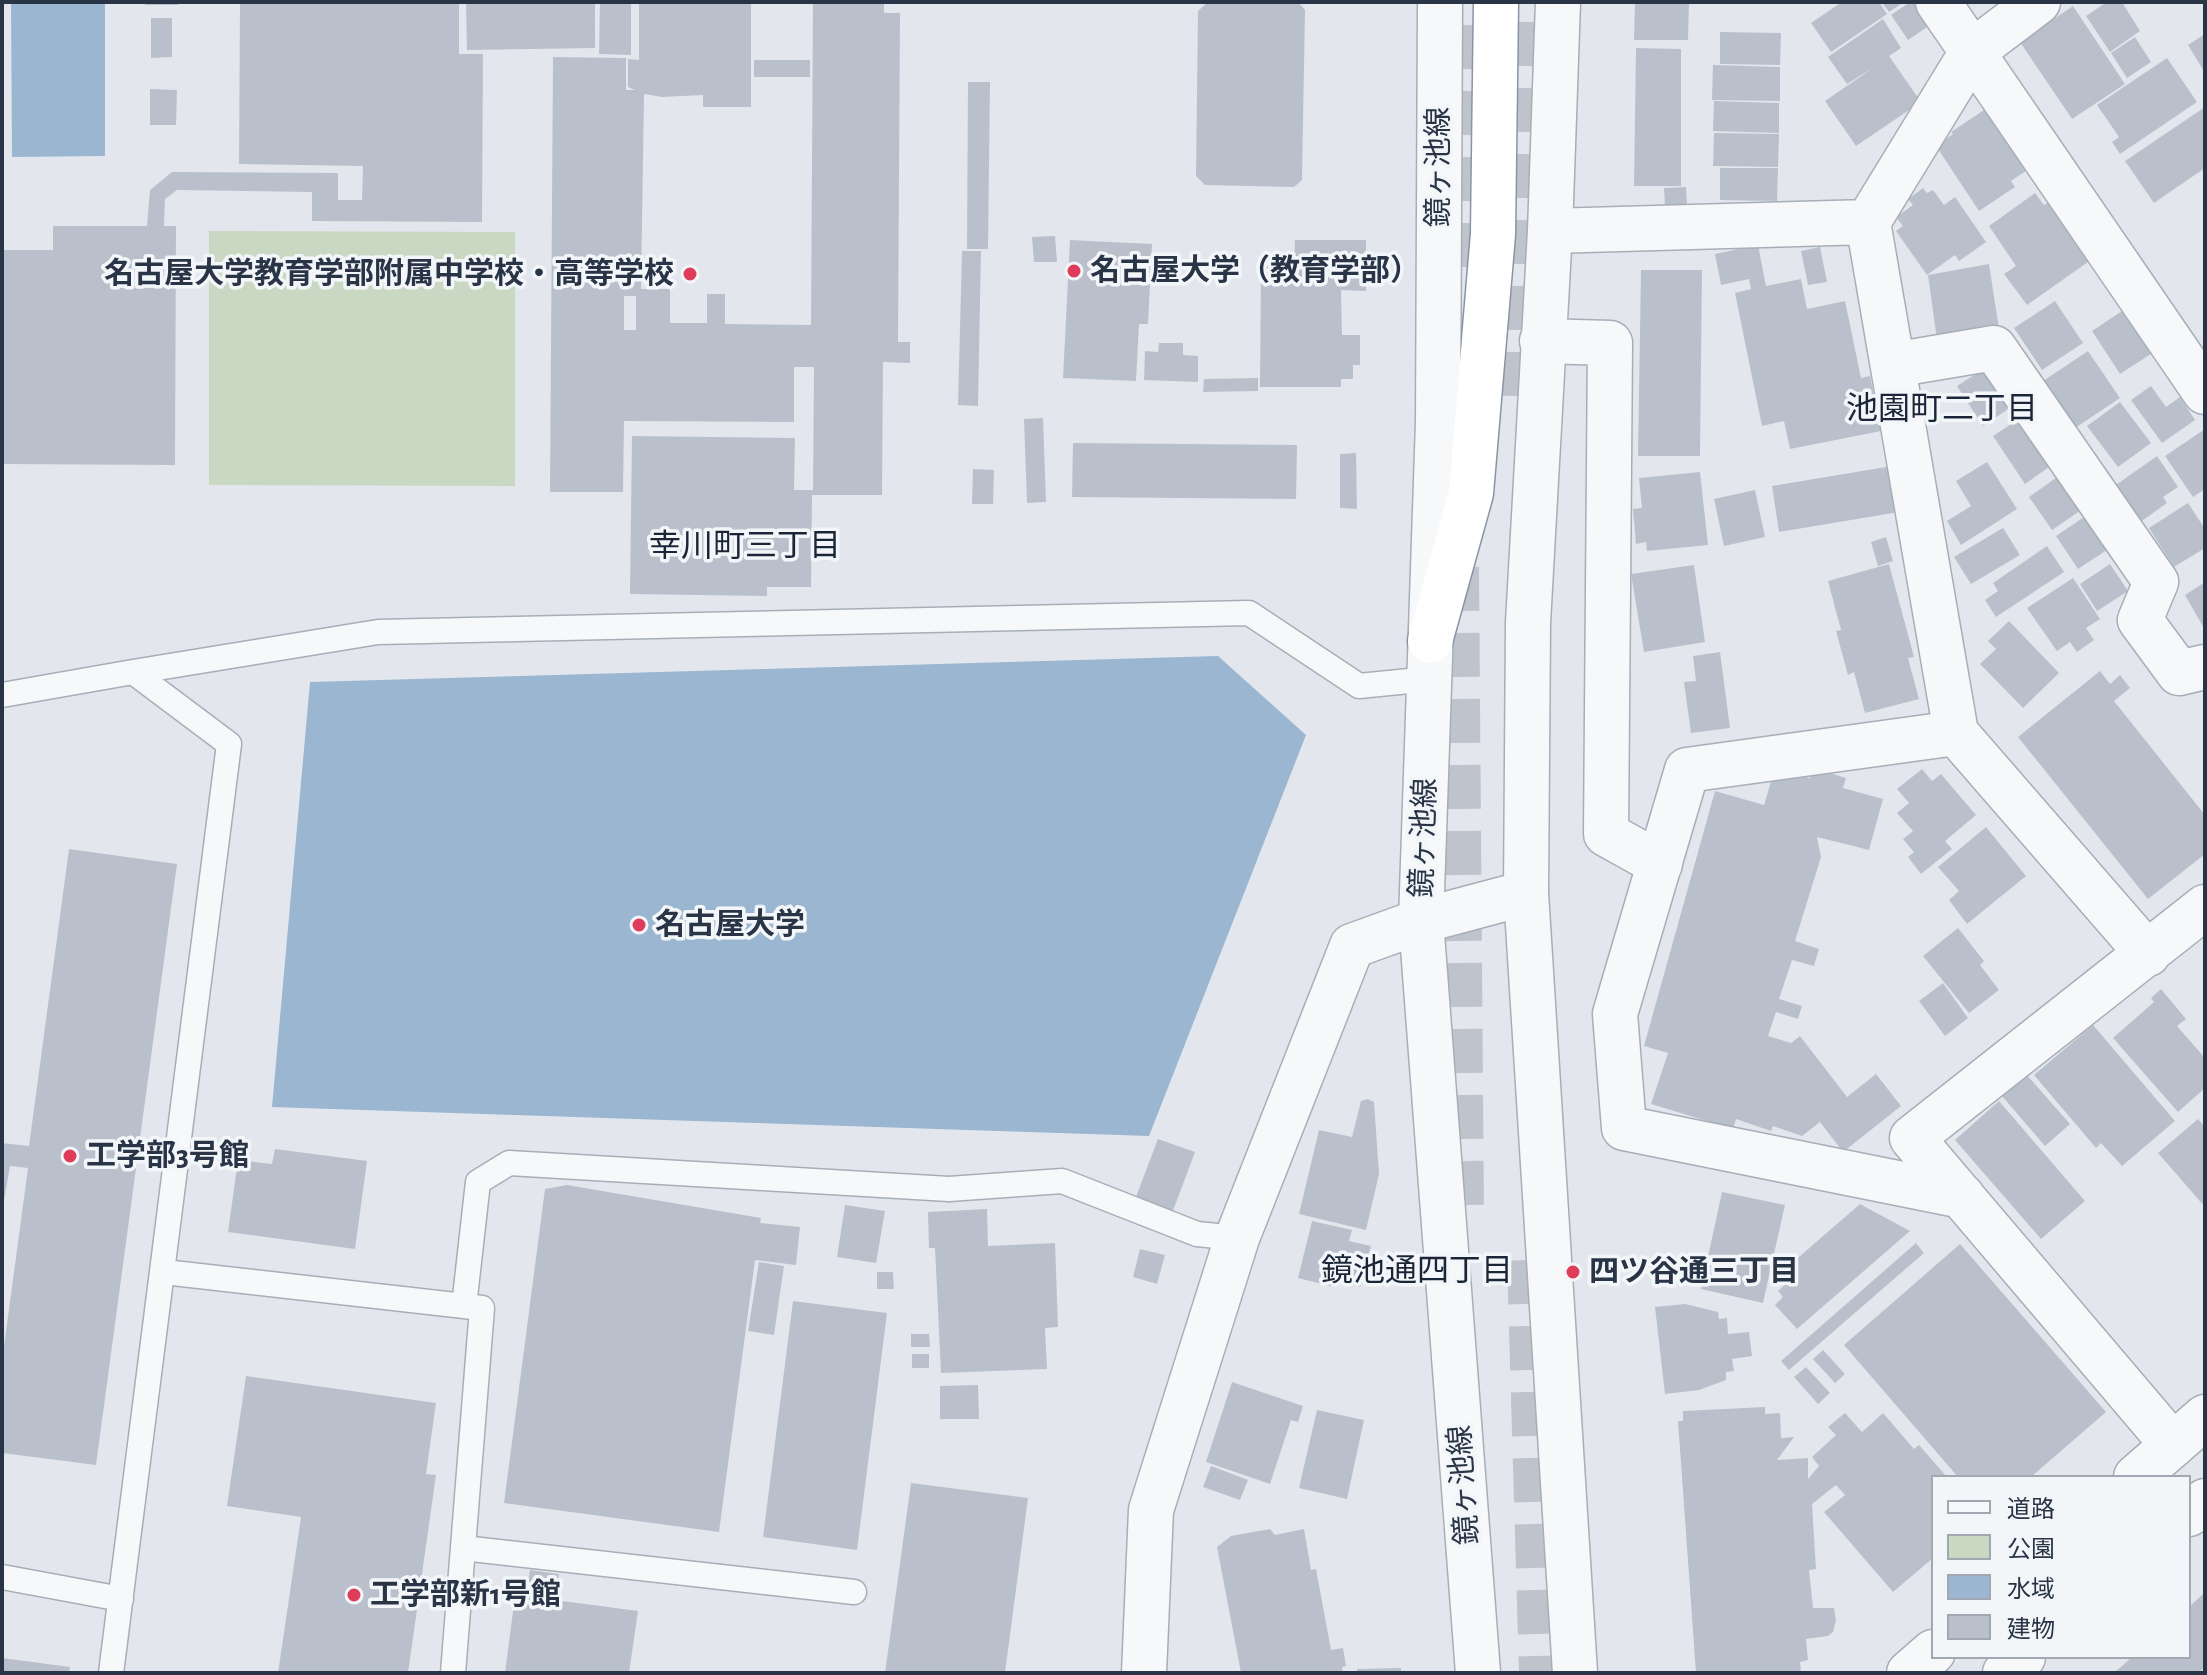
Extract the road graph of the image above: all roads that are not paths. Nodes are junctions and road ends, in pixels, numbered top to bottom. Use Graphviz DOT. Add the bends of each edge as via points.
graph roads {
  1 [pos="1440,2"];
  2 [pos="1496,2"];
  3 [pos="1558,2"];
  4 [pos="1938,2"];
  5 [pos="2038,2"];
  6 [pos="1972,52"];
  7 [pos="1868,222"];
  8 [pos="1550,231"];
  9 [pos="1542,341"];
  10 [pos="1893,365"];
  11 [pos="2205,392"];
  12 [pos="1430,660"];
  13 [pos="2205,667"];
  14 [pos="133,672"];
  15 [pos="2,695"];
  16 [pos="1956,733"];
  17 [pos="1660,864"];
  18 [pos="1526,893"];
  19 [pos="2205,907"];
  20 [pos="1421,921"];
  21 [pos="2148,954"];
  22 [pos="1962,1196"];
  23 [pos="1237,1238"];
  24 [pos="164,1272"];
  25 [pos="464,1306"];
  26 [pos="2189,1431"];
  27 [pos="2138,1475"];
  28 [pos="463,1548"];
  29 [pos="2,1577"];
  30 [pos="854,1592"];
  31 [pos="121,1599"];
  32 [pos="1931,1654"];
  33 [pos="2021,1659"];
  34 [pos="111,1673"];
  35 [pos="453,1673"];
  36 [pos="1144,1673"];
  37 [pos="1478,1673"];
  38 [pos="1575,1673"];
  39 [pos="1909,1673"];
  40 [pos="2005,1673"];
  1 -- 12 [label="street, 鏡ヶ池線" via="1438,422"];
  2 -- 12 [label="highway" via="1493,234 1471,493"];
  3 -- 8 [label="street"];
  4 -- 6 [label="street"];
  5 -- 6 [label="street"];
  6 -- 7 [label="street"];
  6 -- 11 [label="street"];
  7 -- 8 [label="street"];
  7 -- 10 [label="street"];
  8 -- 9 [label="street"];
  9 -- 17 [label="street" via="1610,343 1606,834"];
  9 -- 18 [label="street" via="1528,623"];
  10 -- 13 [label="street" via="1994,348 2156,582 2140,620 2179,673"];
  10 -- 16 [label="street"];
  12 -- 14 [label="lane" via="1359,686 1249,613 378,632"];
  12 -- 20 [label="street, 鏡ヶ池線"];
  14 -- 15 [label="lane"];
  14 -- 24 [label="lane" via="229,744"];
  16 -- 17 [label="street" via="1687,770"];
  16 -- 21 [label="street"];
  17 -- 22 [label="street" via="1615,1014 1624,1128"];
  18 -- 20 [label="street"];
  18 -- 38 [label="street"];
  19 -- 21 [label="street"];
  20 -- 23 [label="street" via="1352,946"];
  20 -- 37 [label="street, 鏡ヶ池線"];
  21 -- 22 [label="street" via="1912,1138"];
  22 -- 26 [label="street"];
  23 -- 25 [label="lane" via="1197,1234 1062,1181 949,1189 509,1163 478,1182"];
  23 -- 36 [label="street" via="1151,1510"];
  24 -- 25 [label="lane"];
  24 -- 31 [label="lane"];
  25 -- 28 [label="lane" via="482,1308"];
  26 -- 27 [label="street"];
  28 -- 30 [label="lane"];
  28 -- 35 [label="lane"];
  29 -- 31 [label="lane"];
  31 -- 34 [label="lane"];
  32 -- 39 [label="street"];
  33 -- 40 [label="street"];
}
